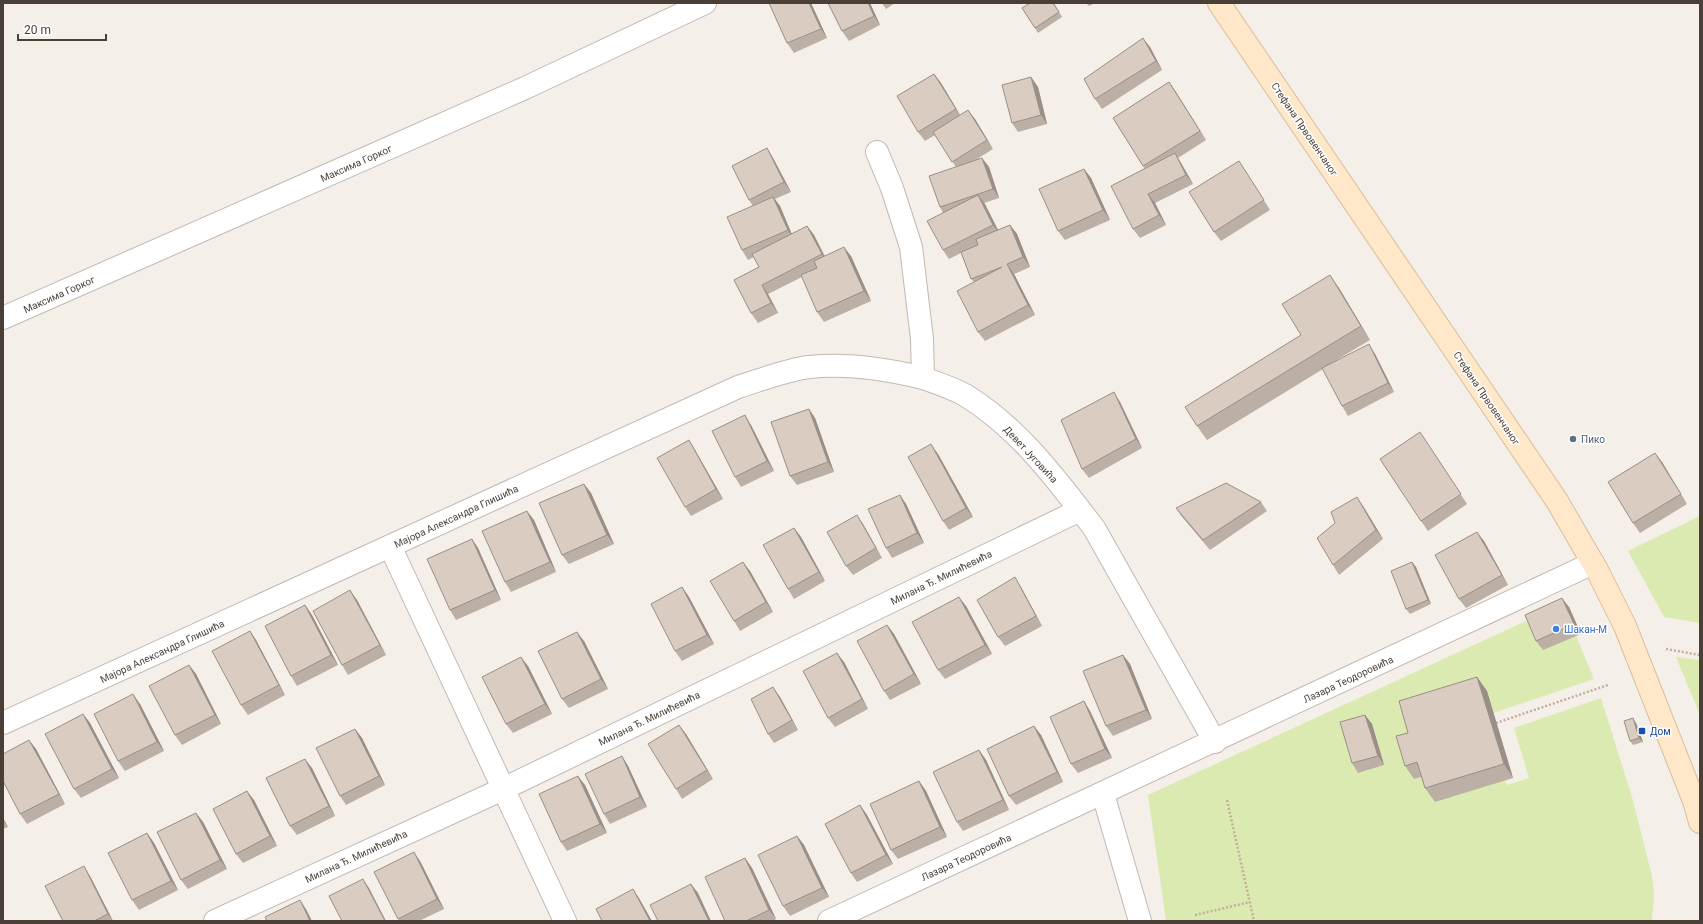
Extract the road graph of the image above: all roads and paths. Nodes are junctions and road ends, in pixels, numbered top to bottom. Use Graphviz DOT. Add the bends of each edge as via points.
graph roads {
  1 [pos="705,3"];
  2 [pos="1219,3"];
  3 [pos="877,152"];
  4 [pos="3,318"];
  5 [pos="923,378"];
  6 [pos="1080,510"];
  7 [pos="390,546"];
  8 [pos="1593,563"];
  9 [pos="1666,649"];
  10 [pos="1700,655"];
  11 [pos="1608,685"];
  12 [pos="3,723"];
  13 [pos="1496,723"];
  14 [pos="1215,742"];
  15 [pos="503,789"];
  16 [pos="1103,794"];
  17 [pos="1227,800"];
  18 [pos="1700,822"];
  19 [pos="1250,902"];
  20 [pos="1195,915"];
  21 [pos="215,921"];
  22 [pos="565,921"];
  23 [pos="829,921"];
  24 [pos="1140,921"];
  25 [pos="1254,921"];
  1 -- 4 [label="street, Максима Горког" via="525,88"];
  2 -- 8 [label="street, Стефана Првовенчаног" via="1557,501"];
  3 -- 5 [label="street" via="911,247 922,339"];
  5 -- 6 [label="street, Девет Југовића" via="964,395 1019,437"];
  5 -- 7 [label="street, Мајора Александра Глишића" via="902,373 840,367 809,368 782,373 738,387"];
  6 -- 14 [label="street, Девет Југовића" via="1094,528"];
  6 -- 15 [label="street, Милана Ђ. Милићевића"];
  7 -- 12 [label="street, Мајора Александра Глишића"];
  7 -- 15 [label="street"];
  8 -- 14 [label="street, Лазара Теодоровића"];
  8 -- 18 [label="street, Стефана Првовенчаног" via="1624,626"];
  9 -- 10 [label="path"];
  11 -- 13 [label="path"];
  14 -- 16 [label="street, Лазара Теодоровића"];
  15 -- 21 [label="street, Милана Ђ. Милићевића"];
  15 -- 22 [label="street"];
  16 -- 23 [label="street, Лазара Теодоровића"];
  16 -- 24 [label="street"];
  17 -- 19 [label="path"];
  19 -- 20 [label="path"];
  19 -- 25 [label="path"];
}
